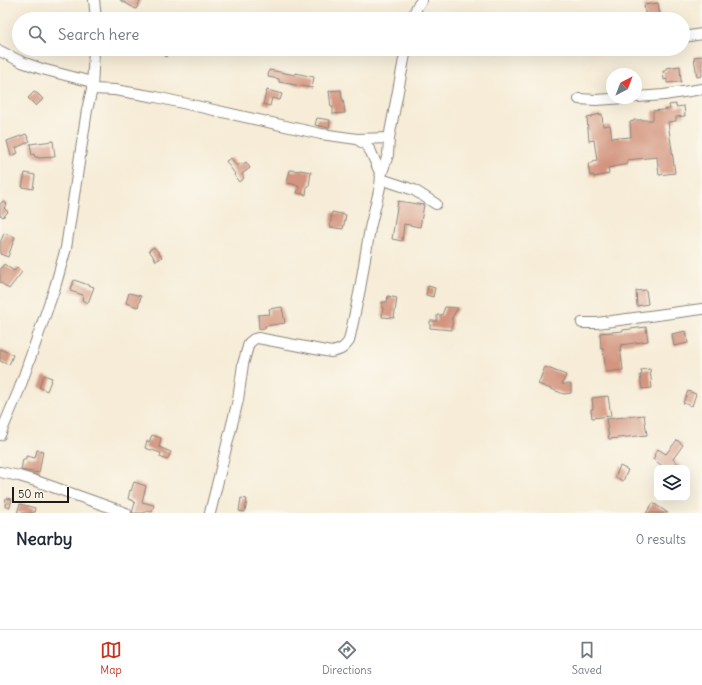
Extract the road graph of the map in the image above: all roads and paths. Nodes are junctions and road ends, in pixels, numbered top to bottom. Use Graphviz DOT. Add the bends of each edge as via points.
graph roads {
  1 [pos="94,0"];
  2 [pos="422,0"];
  3 [pos="95,12"];
  4 [pos="415,12"];
  5 [pos="702,34"];
  6 [pos="690,36"];
  7 [pos="0,51"];
  8 [pos="94,56"];
  9 [pos="405,56"];
  10 [pos="92,85"];
  11 [pos="702,89"];
  12 [pos="642,97"];
  13 [pos="578,99"];
  14 [pos="606,99"];
  15 [pos="390,138"];
  16 [pos="357,139"];
  17 [pos="381,177"];
  18 [pos="436,204"];
  19 [pos="702,309"];
  20 [pos="582,323"];
  21 [pos="0,435"];
  22 [pos="0,472"];
  23 [pos="126,513"];
  24 [pos="210,513"];
  1 -- 3 [label="street"];
  2 -- 4 [label="street"];
  5 -- 6 [label="street"];
  7 -- 10 [label="street" via="22,62"];
  8 -- 10 [label="street"];
  9 -- 15 [label="street"];
  10 -- 16 [label="street" via="321,134"];
  10 -- 21 [label="street" via="62,264 41,330"];
  11 -- 12 [label="street"];
  13 -- 14 [label="street"];
  15 -- 16 [label="street"];
  15 -- 17 [label="street"];
  16 -- 17 [label="street" via="372,152"];
  17 -- 18 [label="street" via="414,190"];
  17 -- 24 [label="street" via="349,341 344,348 331,352 258,338 249,343 238,400"];
  19 -- 20 [label="street"];
  22 -- 23 [label="street" via="39,482"];
}
